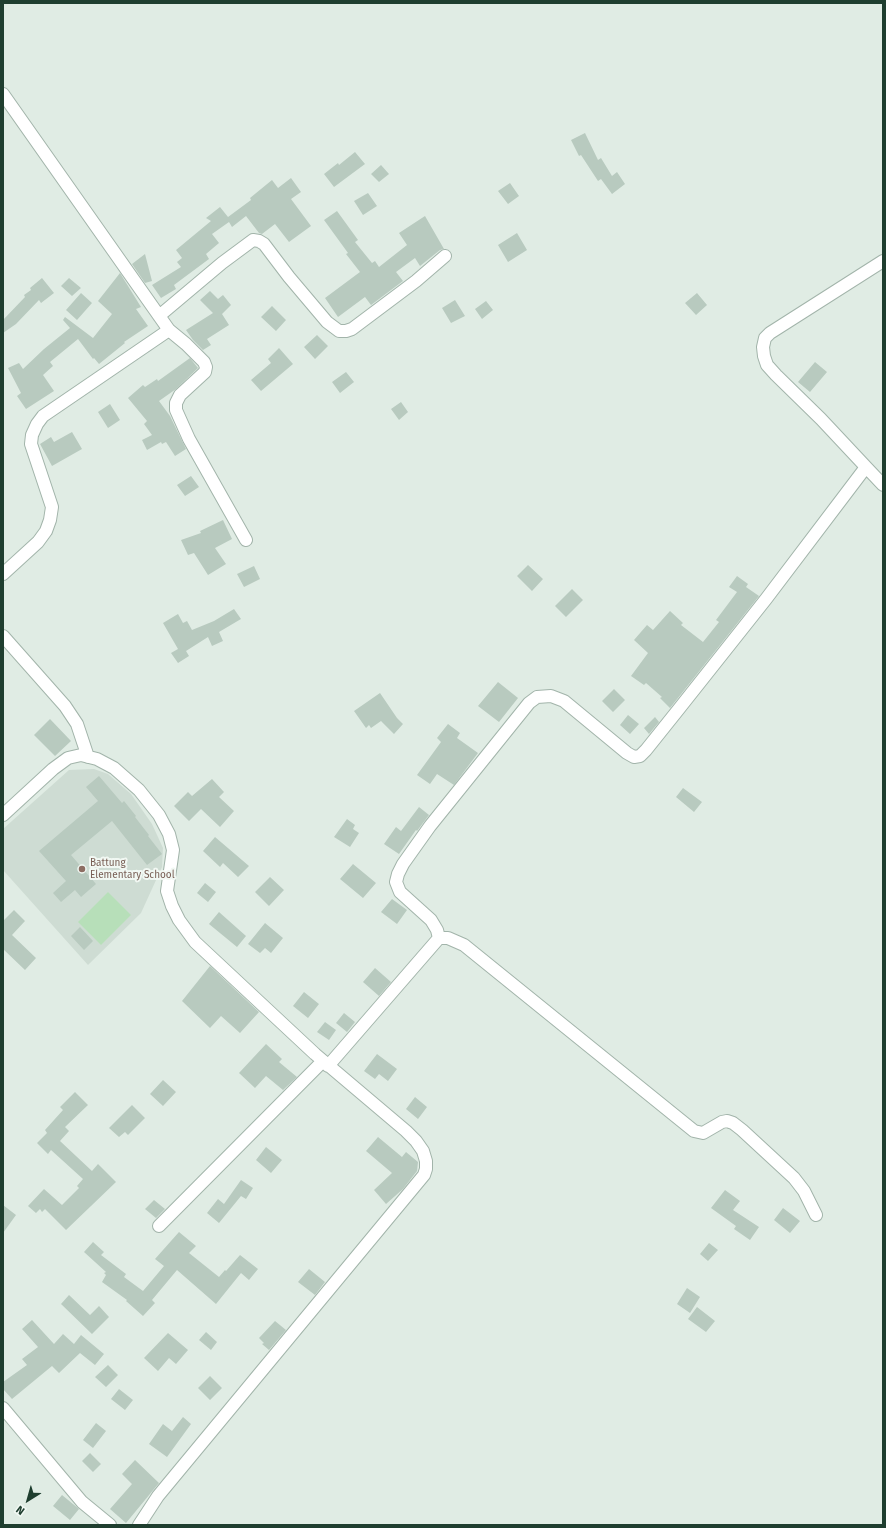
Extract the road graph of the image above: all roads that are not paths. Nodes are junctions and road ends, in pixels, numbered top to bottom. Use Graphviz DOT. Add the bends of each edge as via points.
graph roads {
  1 [pos="3,94"];
  2 [pos="445,256"];
  3 [pos="883,260"];
  4 [pos="159,316"];
  5 [pos="169,330"];
  6 [pos="866,467"];
  7 [pos="883,485"];
  8 [pos="246,540"];
  9 [pos="3,574"];
  10 [pos="3,636"];
  11 [pos="88,757"];
  12 [pos="3,815"];
  13 [pos="439,938"];
  14 [pos="325,1063"];
  15 [pos="816,1215"];
  16 [pos="159,1226"];
  17 [pos="3,1408"];
  18 [pos="110,1525"];
  19 [pos="139,1525"];
  1 -- 4 [label="street"];
  2 -- 4 [label="street" via="352,329 339,331 327,322 264,244 253,240"];
  3 -- 6 [label="street" via="770,333 765,338 763,347 767,365"];
  4 -- 5 [label="street"];
  5 -- 8 [label="street" via="204,362 206,367 205,372 180,395 176,410 189,439"];
  5 -- 9 [label="street" via="43,416 37,424 31,444 52,507 50,520 38,542"];
  6 -- 7 [label="street"];
  6 -- 13 [label="street" via="766,600 640,756 627,754 564,701 551,696 537,697 529,703 430,826 398,874 396,882 400,892 431,920"];
  10 -- 11 [label="street" via="65,706 77,724"];
  11 -- 12 [label="street" via="68,758"];
  11 -- 14 [label="street" via="114,768 139,790 159,815 169,834 173,850 167,891 179,920 195,942"];
  13 -- 14 [label="street"];
  13 -- 15 [label="street" via="448,938 464,945 694,1131 703,1133 722,1122 733,1123 794,1178"];
  14 -- 16 [label="street"];
  14 -- 19 [label="street" via="416,1141 426,1160 424,1175 158,1496"];
  17 -- 18 [label="street" via="82,1502"];
}
